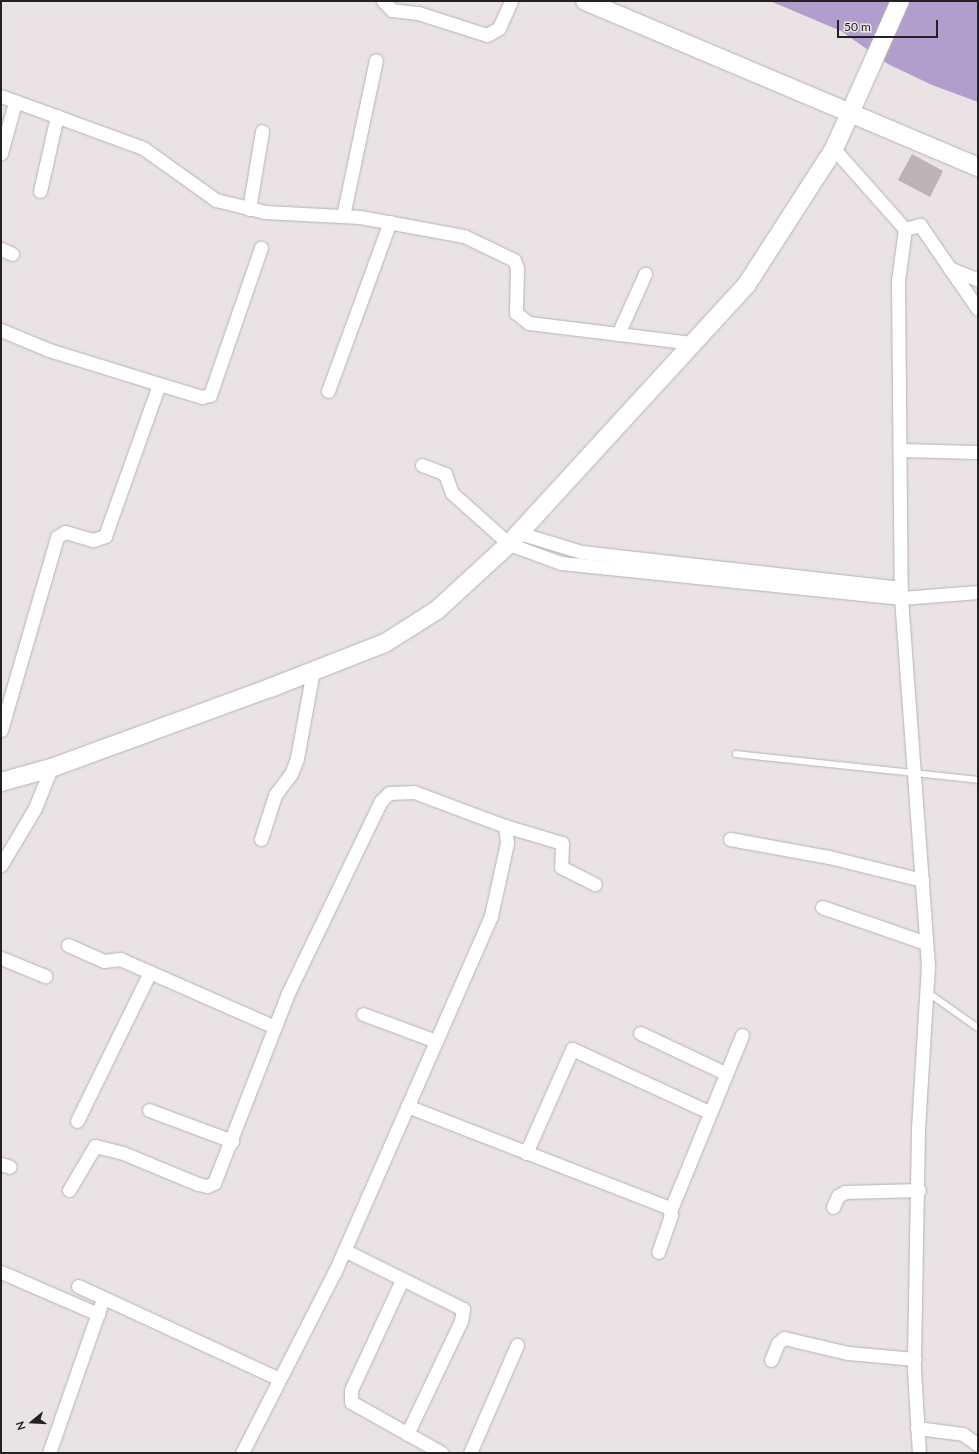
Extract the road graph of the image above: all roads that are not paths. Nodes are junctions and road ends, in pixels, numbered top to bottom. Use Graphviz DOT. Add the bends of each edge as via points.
graph roads {
  1 [pos="383,1"];
  2 [pos="511,1"];
  3 [pos="585,1"];
  4 [pos="900,1"];
  5 [pos="376,60"];
  6 [pos="1,96"];
  7 [pos="15,102"];
  8 [pos="850,115"];
  9 [pos="57,116"];
  10 [pos="262,131"];
  11 [pos="834,149"];
  12 [pos="1,154"];
  13 [pos="978,168"];
  14 [pos="40,191"];
  15 [pos="249,209"];
  16 [pos="343,216"];
  17 [pos="390,222"];
  18 [pos="905,229"];
  19 [pos="261,248"];
  20 [pos="949,268"];
  21 [pos="645,274"];
  22 [pos="978,280"];
  23 [pos="978,309"];
  24 [pos="1,330"];
  25 [pos="618,334"];
  26 [pos="693,343"];
  27 [pos="159,384"];
  28 [pos="328,391"];
  29 [pos="900,450"];
  30 [pos="978,452"];
  31 [pos="422,465"];
  32 [pos="514,538"];
  33 [pos="709,565"];
  34 [pos="707,579"];
  35 [pos="978,592"];
  36 [pos="901,593"];
  37 [pos="313,671"];
  38 [pos="1,730"];
  39 [pos="736,754"];
  40 [pos="51,768"];
  41 [pos="914,774"];
  42 [pos="978,780"];
  43 [pos="1,782"];
  44 [pos="505,826"];
  45 [pos="261,839"];
  46 [pos="730,839"];
  47 [pos="1,865"];
  48 [pos="922,880"];
  49 [pos="594,884"];
  50 [pos="822,907"];
  51 [pos="926,943"];
  52 [pos="68,945"];
  53 [pos="1,958"];
  54 [pos="150,972"];
  55 [pos="45,976"];
  56 [pos="927,992"];
  57 [pos="363,1014"];
  58 [pos="275,1026"];
  59 [pos="978,1028"];
  60 [pos="640,1033"];
  61 [pos="742,1035"];
  62 [pos="436,1041"];
  63 [pos="725,1073"];
  64 [pos="407,1106"];
  65 [pos="148,1110"];
  66 [pos="708,1112"];
  67 [pos="77,1121"];
  68 [pos="232,1141"];
  69 [pos="526,1153"];
  70 [pos="69,1190"];
  71 [pos="918,1190"];
  72 [pos="833,1207"];
  73 [pos="671,1209"];
  74 [pos="344,1250"];
  75 [pos="658,1252"];
  76 [pos="1,1272"];
  77 [pos="402,1280"];
  78 [pos="78,1286"];
  79 [pos="103,1299"];
  80 [pos="98,1314"];
  81 [pos="517,1344"];
  82 [pos="915,1359"];
  83 [pos="771,1360"];
  84 [pos="278,1379"];
  85 [pos="917,1428"];
  86 [pos="407,1434"];
  87 [pos="978,1444"];
  88 [pos="49,1453"];
  89 [pos="242,1453"];
  90 [pos="442,1453"];
  91 [pos="470,1453"];
  92 [pos="919,1453"];
  1 -- 2 [label="street" via="392,10 418,13 487,35 499,28"];
  3 -- 8 [label="street"];
  4 -- 8 [label="street"];
  5 -- 16 [label="street"];
  6 -- 7 [label="street"];
  7 -- 9 [label="street"];
  7 -- 12 [label="street"];
  8 -- 11 [label="street"];
  8 -- 13 [label="street"];
  9 -- 14 [label="street"];
  9 -- 15 [label="street" via="143,148 202,192"];
  10 -- 15 [label="street"];
  11 -- 18 [label="street"];
  11 -- 26 [label="street" via="765,260"];
  15 -- 16 [label="street"];
  16 -- 17 [label="street"];
  17 -- 25 [label="street" via="464,236 514,260 517,268 515,309 521,320"];
  17 -- 28 [label="street"];
  18 -- 20 [label="street" via="920,225"];
  18 -- 29 [label="street" via="898,280"];
  19 -- 27 [label="street" via="210,394 202,397"];
  20 -- 22 [label="street"];
  20 -- 23 [label="street"];
  21 -- 25 [label="street"];
  24 -- 27 [label="street" via="49,350"];
  25 -- 26 [label="street"];
  26 -- 32 [label="street"];
  27 -- 38 [label="street" via="105,536 93,540 65,532 57,537"];
  29 -- 30 [label="street"];
  29 -- 36 [label="street"];
  31 -- 32 [label="street" via="445,474 452,493"];
  32 -- 33 [label="street" via="580,552"];
  32 -- 34 [label="street" via="561,563"];
  32 -- 37 [label="street" via="416,625 385,643"];
  33 -- 34 [label="street"];
  33 -- 36 [label="street"];
  34 -- 36 [label="street"];
  35 -- 36 [label="street"];
  36 -- 41 [label="street"];
  37 -- 40 [label="street"];
  37 -- 45 [label="street" via="297,758 291,774 275,795"];
  39 -- 41 [label="lane"];
  40 -- 43 [label="street"];
  40 -- 47 [label="street" via="35,808"];
  41 -- 42 [label="lane"];
  41 -- 48 [label="street"];
  44 -- 49 [label="street" via="562,844 561,868"];
  44 -- 58 [label="street" via="414,792 389,793 381,801"];
  44 -- 62 [label="street" via="507,843 497,898"];
  46 -- 48 [label="street" via="829,857"];
  48 -- 51 [label="street"];
  50 -- 51 [label="street"];
  51 -- 56 [label="street"];
  52 -- 54 [label="street" via="104,961 117,958"];
  53 -- 55 [label="street"];
  54 -- 58 [label="street"];
  54 -- 67 [label="street"];
  56 -- 59 [label="lane"];
  56 -- 71 [label="street" via="918,1128"];
  57 -- 62 [label="street"];
  58 -- 68 [label="street"];
  60 -- 63 [label="street"];
  61 -- 63 [label="street"];
  62 -- 64 [label="street"];
  63 -- 66 [label="street"];
  64 -- 69 [label="street"];
  64 -- 74 [label="street"];
  65 -- 68 [label="street"];
  66 -- 69 [label="street" via="572,1049"];
  66 -- 73 [label="street"];
  68 -- 70 [label="street" via="211,1186 95,1146"];
  69 -- 73 [label="street"];
  71 -- 72 [label="street" via="845,1192 838,1196"];
  71 -- 82 [label="street"];
  73 -- 75 [label="street"];
  74 -- 77 [label="street"];
  74 -- 84 [label="street"];
  76 -- 80 [label="street"];
  77 -- 86 [label="street" via="350,1397 356,1408"];
  77 -- 86 [label="street" via="461,1306 464,1313"];
  78 -- 79 [label="street"];
  79 -- 80 [label="street"];
  79 -- 84 [label="street"];
  80 -- 88 [label="street"];
  81 -- 91 [label="street"];
  82 -- 83 [label="street" via="848,1353 784,1338 778,1343"];
  82 -- 85 [label="street"];
  84 -- 89 [label="street"];
  85 -- 87 [label="street" via="963,1434"];
  85 -- 92 [label="street"];
  86 -- 90 [label="street"];
}
